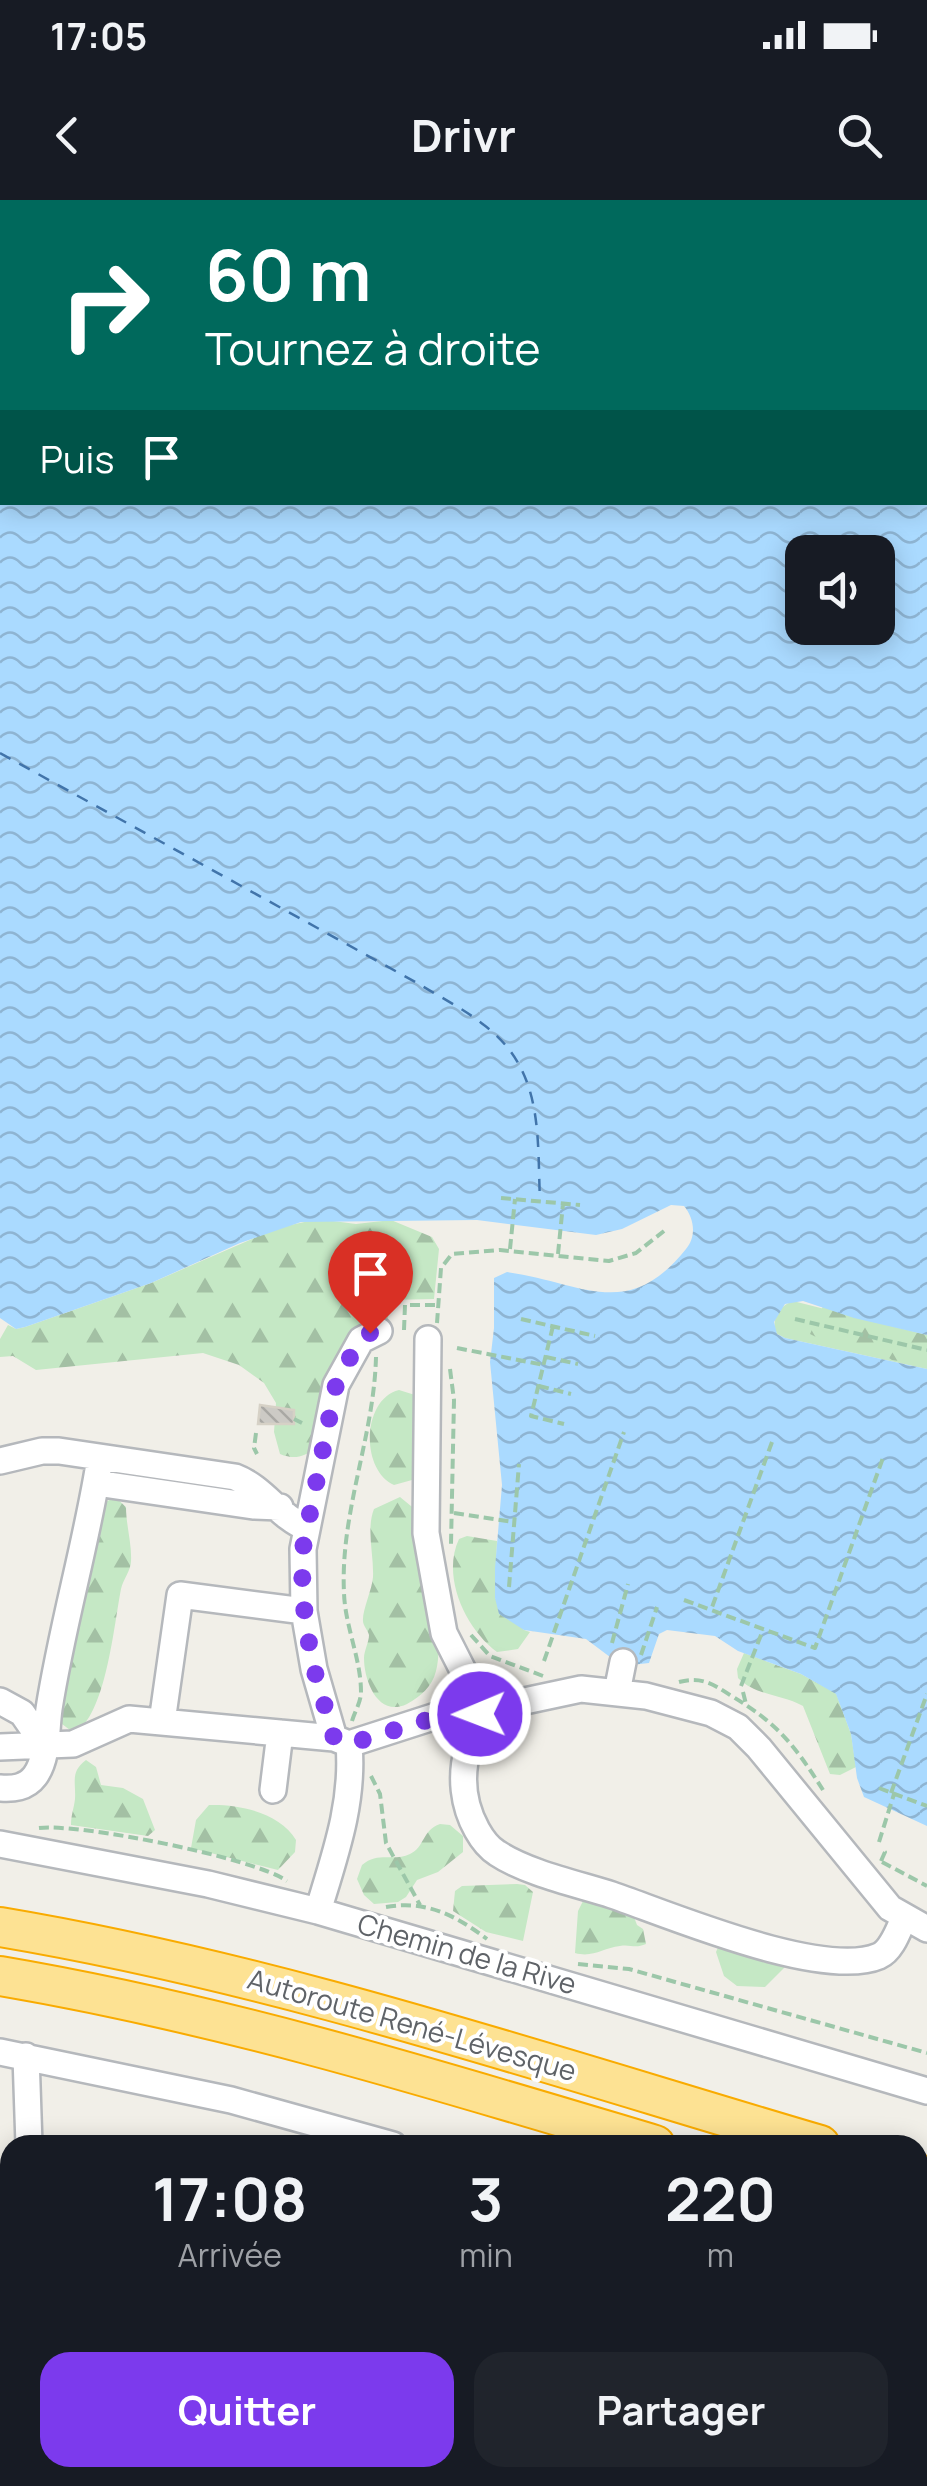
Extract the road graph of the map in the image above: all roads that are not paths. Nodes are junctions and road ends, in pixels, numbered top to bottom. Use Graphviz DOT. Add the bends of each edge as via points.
graph roads {
  1 [pos="427,1334"];
  2 [pos="378,1338"];
  3 [pos="0,1461"];
  4 [pos="98,1471"];
  5 [pos="306,1528"];
  6 [pos="304,1610"];
  7 [pos="624,1659"];
  8 [pos="617,1692"];
  9 [pos="0,1702"];
  10 [pos="480,1704"];
  11 [pos="162,1722"];
  12 [pos="280,1732"];
  13 [pos="344,1735"];
  14 [pos="45,1746"];
  15 [pos="0,1747"];
  16 [pos="0,1788"];
  17 [pos="273,1790"];
  18 [pos="0,1844"];
  19 [pos="318,1911"];
  20 [pos="916,1924"];
  21 [pos="0,1926"];
  22 [pos="0,1976"];
  23 [pos="0,2052"];
  24 [pos="26,2056"];
  25 [pos="927,2091"];
  26 [pos="315,2134"];
  27 [pos="29,2135"];
  28 [pos="621,2135"];
  29 [pos="786,2135"];
  1 -- 10 [label="street" via="426,1533 444,1633"];
  2 -- 5 [label="street" via="361,1340 336,1385"];
  3 -- 4 [label="street" via="42,1451"];
  4 -- 5 [label="street" via="235,1478 256,1486"];
  4 -- 14 [label="street"];
  5 -- 6 [label="street"];
  6 -- 11 [label="street" via="180,1595"];
  6 -- 13 [label="street" via="314,1669"];
  7 -- 8 [label="street"];
  8 -- 10 [label="street" via="581,1689"];
  8 -- 20 [label="street" via="712,1713 738,1727 881,1899"];
  9 -- 14 [label="street" via="22,1713"];
  10 -- 13 [label="street"];
  10 -- 20 [label="street" via="464,1790 476,1827 499,1854 738,1938 818,1958 884,1954"];
  11 -- 12 [label="street"];
  11 -- 14 [label="street" via="121,1721 73,1744"];
  12 -- 13 [label="street"];
  12 -- 17 [label="street"];
  13 -- 19 [label="street" via="358,1776 360,1816 354,1842 330,1869"];
  14 -- 15 [label="street"];
  14 -- 16 [label="street" via="34,1777 20,1787"];
  18 -- 19 [label="street, Chemin de la Rive"];
  19 -- 25 [label="street, Chemin de la Rive"];
  21 -- 29 [label="highway, Autoroute René-Lévesque" via="296,1989"];
  22 -- 28 [label="highway, Autoroute René-Lévesque" via="273,2033"];
  23 -- 24 [label="street"];
  24 -- 26 [label="street" via="151,2082"];
  24 -- 27 [label="street"];
}
